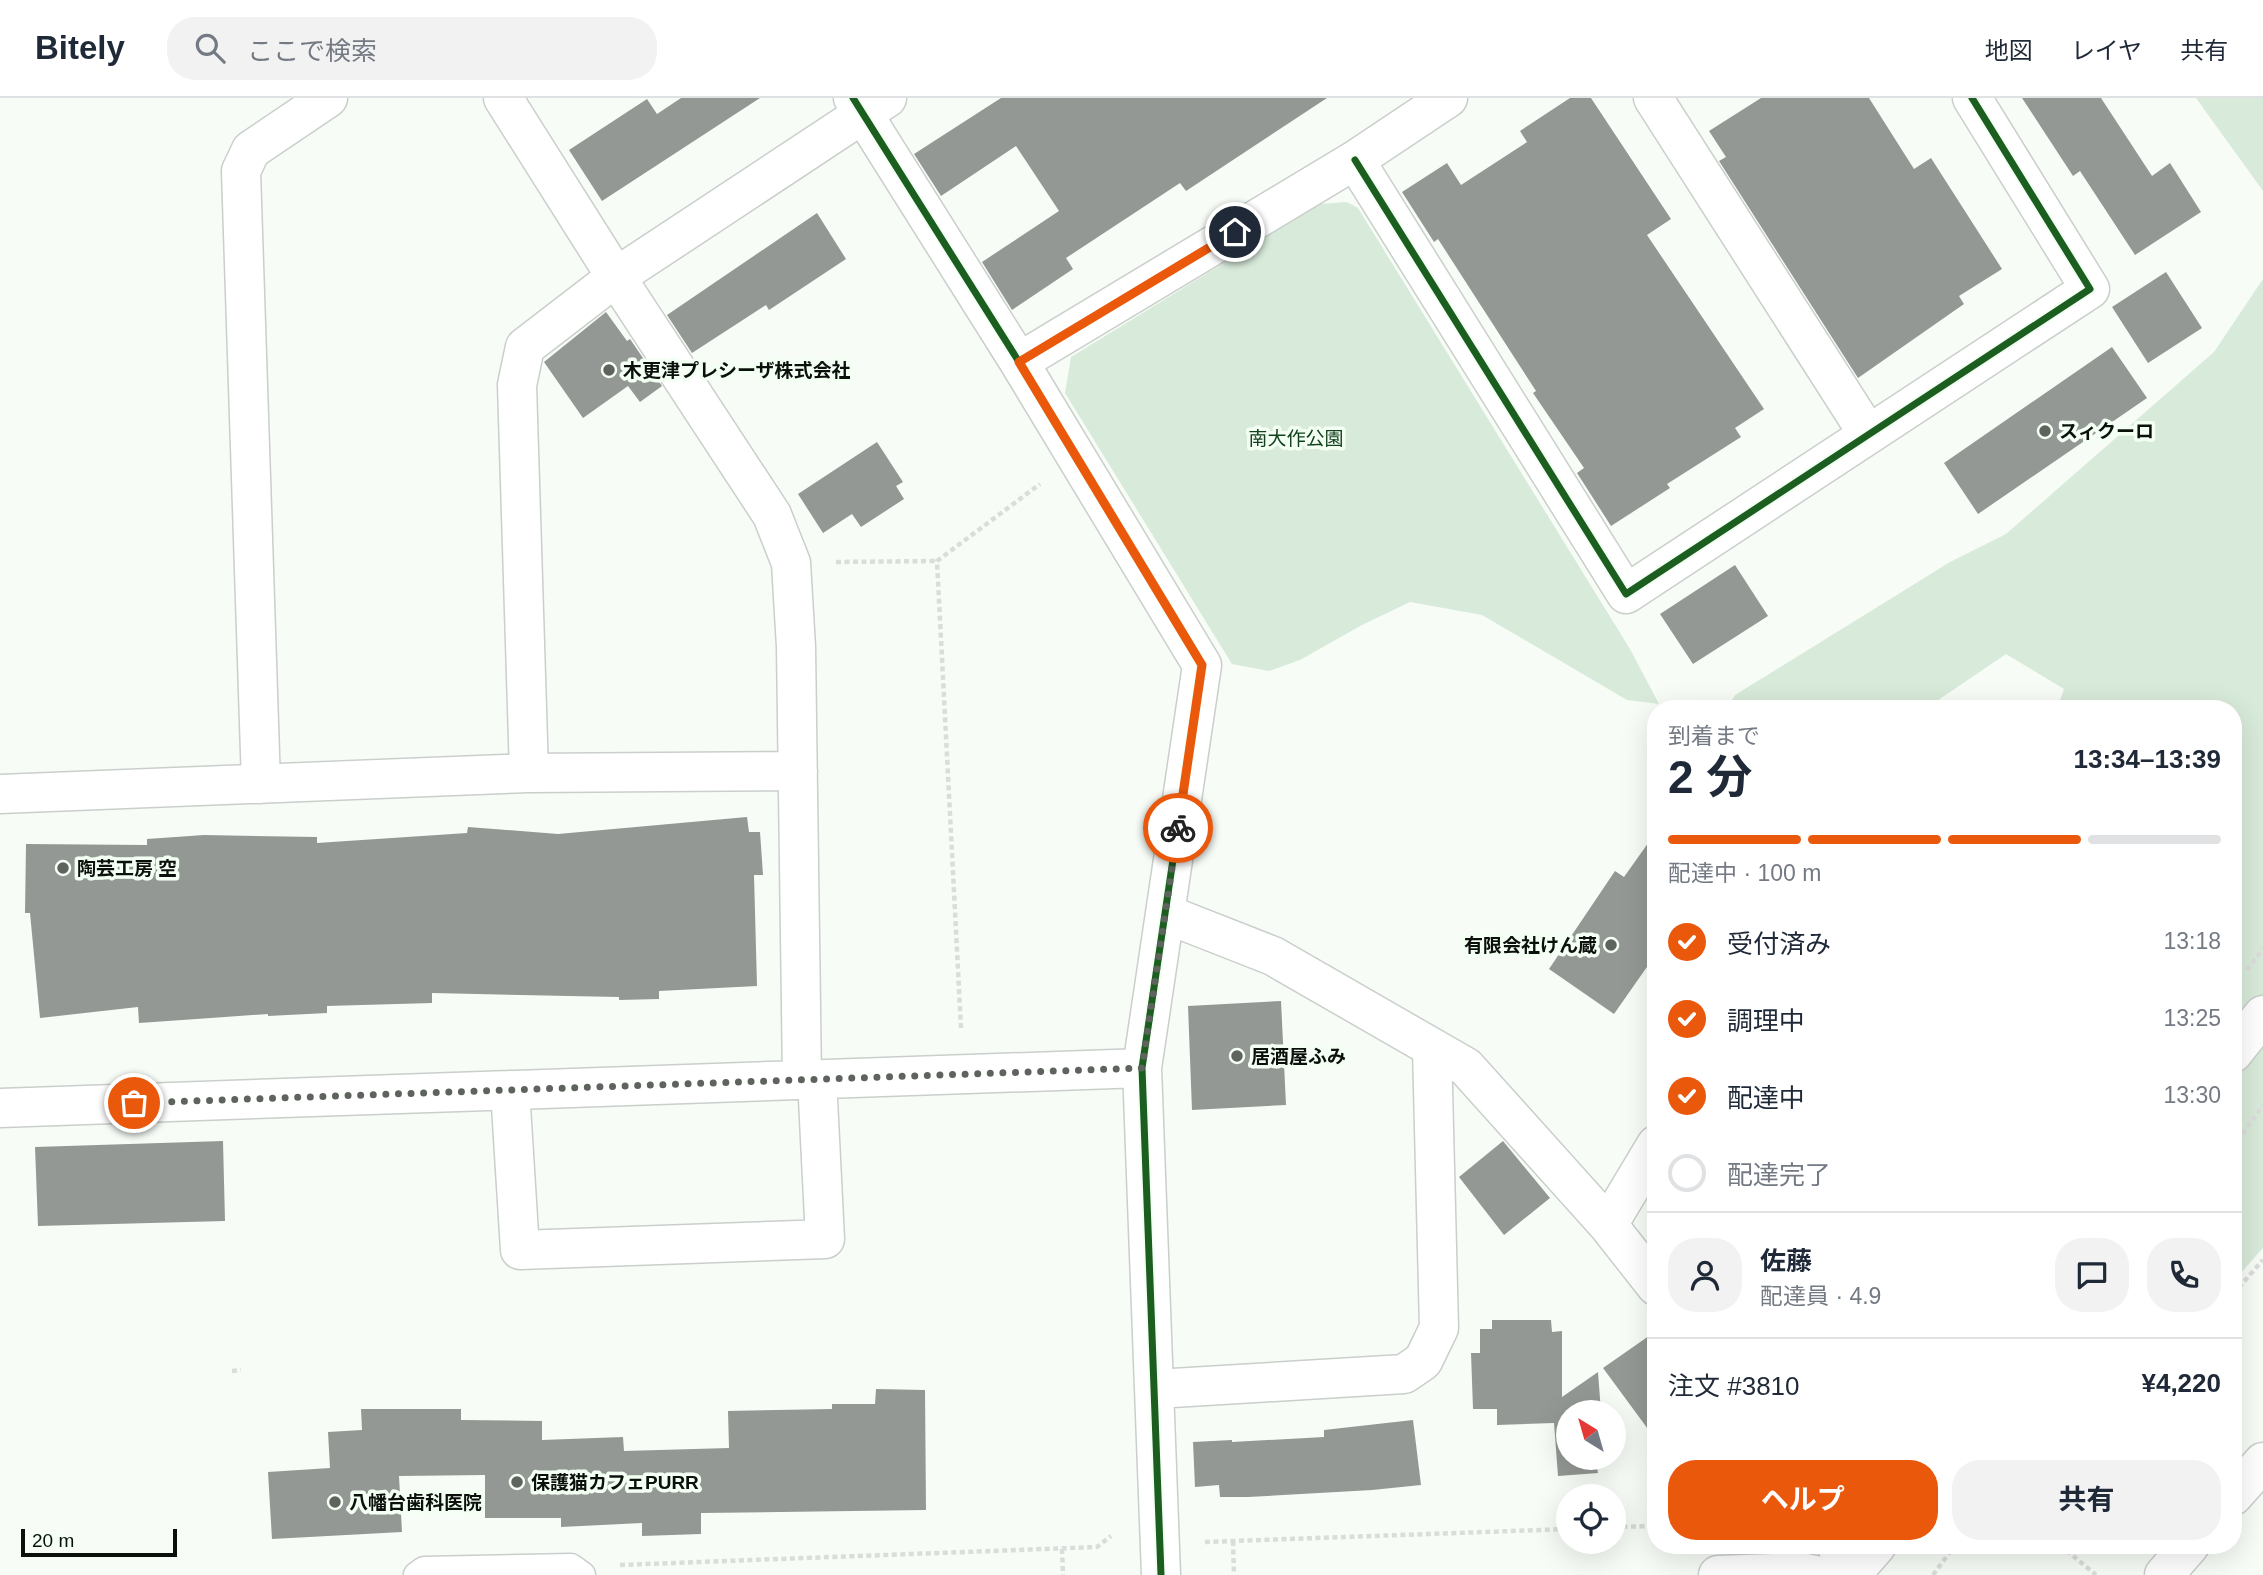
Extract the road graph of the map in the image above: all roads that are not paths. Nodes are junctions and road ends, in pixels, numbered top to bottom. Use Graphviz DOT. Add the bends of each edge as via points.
graph roads {
  1 [pos="328,98"];
  2 [pos="503,98"];
  3 [pos="1448,98"];
  4 [pos="1653,98"];
  5 [pos="1972,98"];
  6 [pos="868,103"];
  7 [pos="1355,160"];
  8 [pos="616,277"];
  9 [pos="1019,362"];
  10 [pos="1868,434"];
  11 [pos="798,771"];
  12 [pos="529,773"];
  13 [pos="261,784"];
  14 [pos="0,794"];
  15 [pos="1166,914"];
  16 [pos="2263,1015"];
  17 [pos="2242,1042"];
  18 [pos="1432,1048"];
  19 [pos="1142,1068"];
  20 [pos="809,1079"];
  21 [pos="510,1090"];
  22 [pos="0,1108"];
  23 [pos="1647,1160"];
  24 [pos="1608,1226"];
  25 [pos="1647,1275"];
  26 [pos="1156,1389"];
  27 [pos="2263,1462"];
  28 [pos="2242,1486"];
  29 [pos="1839,1554"];
  30 [pos="1869,1554"];
  31 [pos="2182,1554"];
  32 [pos="417,1575"];
  33 [pos="582,1575"];
  34 [pos="1161,1575"];
  35 [pos="1718,1575"];
  36 [pos="1815,1575"];
  37 [pos="1845,1575"];
  38 [pos="1851,1575"];
  39 [pos="2164,1575"];
  1 -- 13 [label="street" via="251,150 241,171"];
  2 -- 8 [label="street"];
  3 -- 7 [label="street"];
  4 -- 10 [label="street"];
  5 -- 10 [label="street" via="2090,289"];
  6 -- 8 [label="street"];
  6 -- 9 [label="street"];
  7 -- 9 [label="street"];
  7 -- 10 [label="street" via="1626,594"];
  8 -- 11 [label="street" via="772,515 794,562"];
  8 -- 12 [label="street" via="525,347 517,385"];
  9 -- 15 [label="street" via="1202,665"];
  11 -- 12 [label="street"];
  11 -- 20 [label="street"];
  12 -- 13 [label="street"];
  13 -- 14 [label="street"];
  15 -- 18 [label="street" via="1273,956"];
  15 -- 19 [label="street"];
  16 -- 17 [label="street"];
  18 -- 24 [label="street" via="1466,1067"];
  18 -- 26 [label="street" via="1438,1328 1423,1362 1404,1374"];
  19 -- 20 [label="street"];
  19 -- 26 [label="street"];
  20 -- 21 [label="street"];
  20 -- 21 [label="street" via="825,1239 811,1240 520,1250"];
  21 -- 22 [label="street"];
  23 -- 24 [label="street"];
  24 -- 25 [label="street"];
  26 -- 34 [label="street"];
  27 -- 28 [label="street"];
  29 -- 37 [label="street"];
  30 -- 38 [label="street"];
  31 -- 39 [label="street"];
  32 -- 33 [label="lane" via="424,1570 571,1567"];
  35 -- 36 [label="street"];
}
